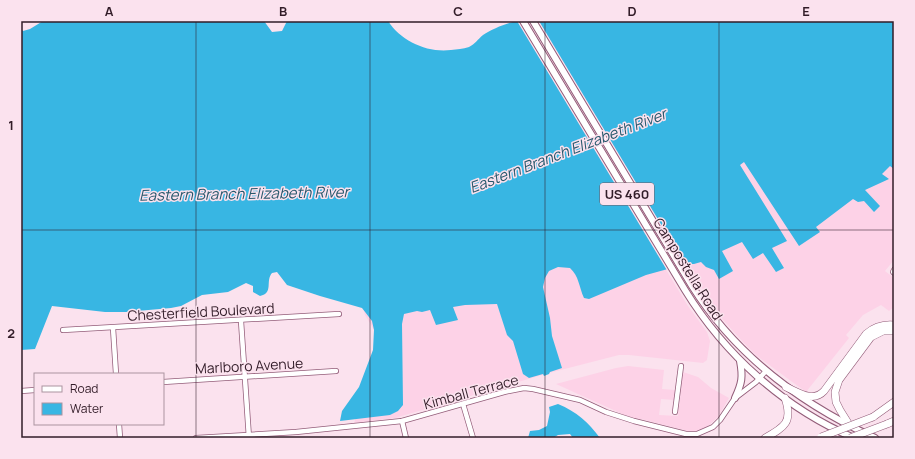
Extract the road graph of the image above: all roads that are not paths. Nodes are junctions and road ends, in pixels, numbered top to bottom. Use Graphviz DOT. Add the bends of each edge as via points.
graph roads {
  1 [pos="523,21"];
  2 [pos="533,21"];
  3 [pos="340,314"];
  4 [pos="241,321"];
  5 [pos="894,325"];
  6 [pos="113,328"];
  7 [pos="63,330"];
  8 [pos="894,331"];
  9 [pos="740,361"];
  10 [pos="681,366"];
  11 [pos="336,371"];
  12 [pos="766,371"];
  13 [pos="116,373"];
  14 [pos="245,377"];
  15 [pos="760,379"];
  16 [pos="164,382"];
  17 [pos="786,387"];
  18 [pos="21,390"];
  19 [pos="34,390"];
  20 [pos="735,398"];
  21 [pos="785,398"];
  22 [pos="894,402"];
  23 [pos="463,404"];
  24 [pos="894,409"];
  25 [pos="675,412"];
  26 [pos="872,417"];
  27 [pos="894,421"];
  28 [pos="402,422"];
  29 [pos="119,425"];
  30 [pos="850,426"];
  31 [pos="249,436"];
  32 [pos="820,437"];
  33 [pos="120,438"];
  34 [pos="196,438"];
  35 [pos="406,438"];
  36 [pos="473,438"];
  37 [pos="765,438"];
  38 [pos="850,438"];
  39 [pos="855,438"];
  40 [pos="875,438"];
  1 -- 9 [label="main road, Campostella Road / US 460" via="693,303"];
  2 -- 12 [label="main road, Campostella Road / US 460" via="700,299 717,322"];
  3 -- 4 [label="street, Chesterfield Boulevard"];
  4 -- 6 [label="street, Chesterfield Boulevard"];
  4 -- 14 [label="street"];
  5 -- 17 [label="highway" via="880,326 866,334 819,395 807,396"];
  6 -- 7 [label="street, Chesterfield Boulevard"];
  6 -- 13 [label="street"];
  8 -- 30 [label="highway" via="883,331 871,337 839,380 836,402"];
  9 -- 15 [label="main road, US 460"];
  9 -- 20 [label="main road" via="742,378"];
  10 -- 25 [label="street"];
  11 -- 14 [label="street, Marlboro Avenue"];
  12 -- 15 [label="street, Kimball Terrace"];
  12 -- 17 [label="main road, US 460"];
  14 -- 16 [label="street, Marlboro Avenue"];
  14 -- 31 [label="street"];
  15 -- 20 [label="street, Kimball Terrace"];
  15 -- 21 [label="main road, US 460"];
  17 -- 30 [label="main road, US 460"];
  18 -- 19 [label="street"];
  20 -- 23 [label="street, Kimball Terrace" via="713,427 697,434 686,434 618,417 580,400 532,389 514,389"];
  21 -- 37 [label="highway" via="789,410 787,422 781,429"];
  21 -- 39 [label="main road, US 460" via="818,420"];
  22 -- 26 [label="highway"];
  23 -- 28 [label="street, Kimball Terrace"];
  23 -- 36 [label="street"];
  24 -- 26 [label="highway"];
  26 -- 32 [label="highway, bridge"];
  27 -- 38 [label="highway, bridge"];
  28 -- 31 [label="street, Kimball Terrace"];
  28 -- 35 [label="street"];
  29 -- 33 [label="street"];
  30 -- 40 [label="main road, US 460"];
  31 -- 34 [label="street, Kimball Terrace"];
}
